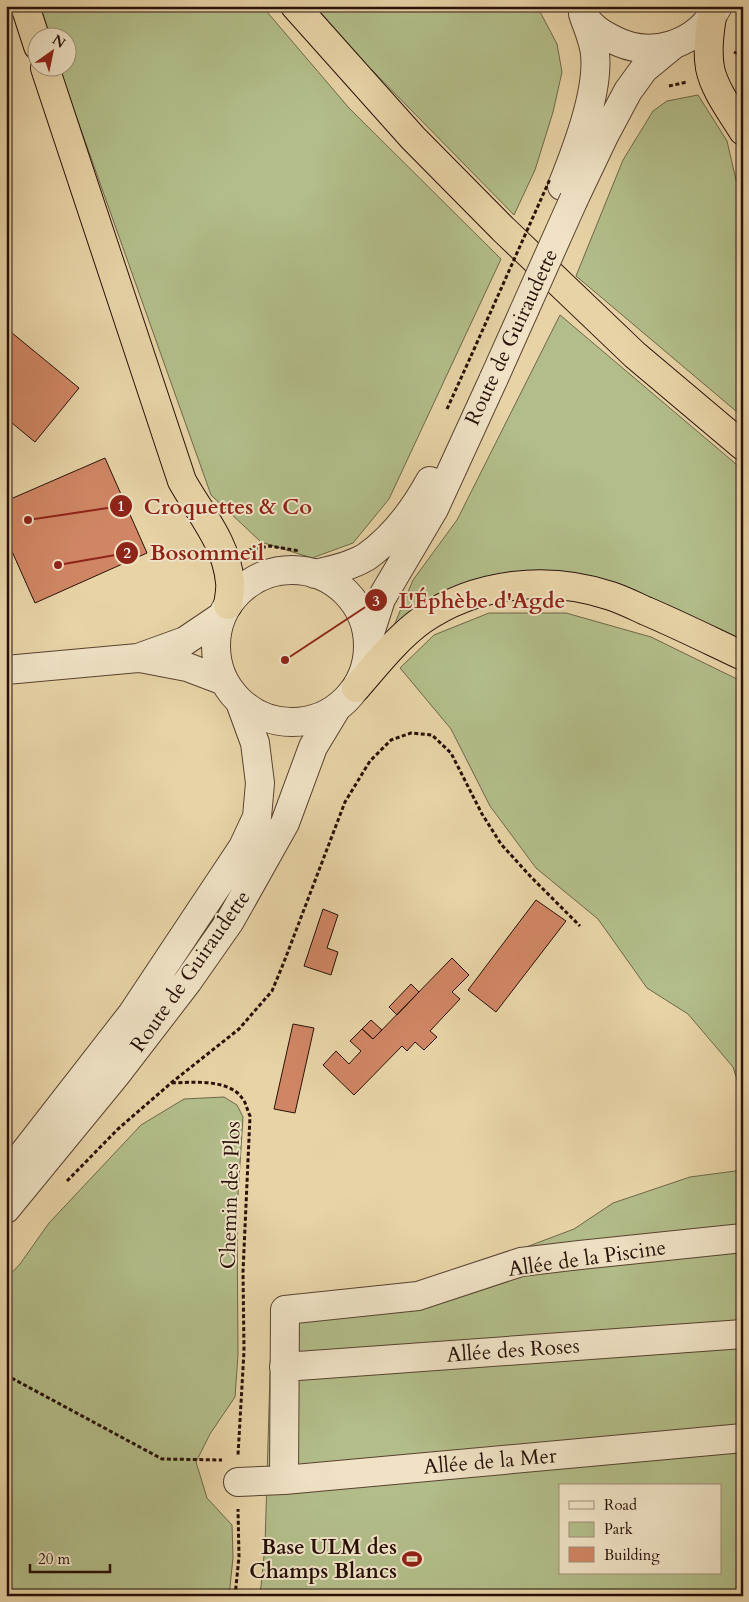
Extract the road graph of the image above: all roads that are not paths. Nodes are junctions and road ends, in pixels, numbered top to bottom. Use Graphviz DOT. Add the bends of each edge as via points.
graph roads {
  1 [pos="24,6"];
  2 [pos="295,6"];
  3 [pos="582,11"];
  4 [pos="715,12"];
  5 [pos="32,28"];
  6 [pos="672,46"];
  7 [pos="48,78"];
  8 [pos="743,131"];
  9 [pos="562,189"];
  10 [pos="482,366"];
  11 [pos="743,446"];
  12 [pos="315,574"];
  13 [pos="225,611"];
  14 [pos="368,638"];
  15 [pos="743,656"];
  16 [pos="138,658"];
  17 [pos="6,670"];
  18 [pos="224,681"];
  19 [pos="356,688"];
  20 [pos="240,702"];
  21 [pos="336,709"];
  22 [pos="6,1176"];
  23 [pos="6,1209"];
  24 [pos="743,1238"];
  25 [pos="743,1334"];
  26 [pos="284,1367"];
  27 [pos="743,1438"];
  28 [pos="238,1471"];
  29 [pos="284,1480"];
  1 -- 5 [label="highway"];
  2 -- 11 [label="highway" via="413,138 503,228 635,355"];
  3 -- 6 [label="street" via="602,34 623,46 648,50"];
  3 -- 9 [label="street, Route de Guiraudette" via="595,54 594,89"];
  4 -- 6 [label="street" via="694,35"];
  4 -- 8 [label="highway" via="708,43 710,70 720,94"];
  6 -- 9 [label="street, Route de Guiraudette" via="644,69 604,136"];
  7 -- 13 [label="highway" via="182,481 215,533 225,556 230,583"];
  9 -- 10 [label="street, Route de Guiraudette"];
  10 -- 12 [label="street, Route de Guiraudette" via="420,500 395,532 365,557 336,570"];
  10 -- 14 [label="street, Route de Guiraudette" via="477,412 434,509 381,599"];
  12 -- 13 [label="street" via="291,570 266,575 245,587"];
  12 -- 14 [label="street" via="335,584 351,598 363,618"];
  13 -- 16 [label="street" via="185,641"];
  13 -- 18 [label="street" via="217,638 218,660"];
  14 -- 19 [label="street" via="366,664"];
  15 -- 19 [label="highway" via="611,596 566,586 529,584 486,590 453,602 391,647"];
  16 -- 17 [label="street"];
  16 -- 18 [label="street" via="187,667"];
  18 -- 20 [label="street"];
  19 -- 21 [label="street"];
  20 -- 21 [label="street" via="262,716 287,722 313,720"];
  20 -- 22 [label="street, Route de Guiraudette" via="255,743 260,783 257,817 244,847 132,1014"];
  21 -- 23 [label="street, Route de Guiraudette" via="312,747 285,823 230,921 188,982 115,1076"];
  24 -- 26 [label="street, Allée de la Piscine" via="521,1262 418,1296 285,1310"];
  25 -- 26 [label="street, Allée des Roses"];
  26 -- 29 [label="street"];
  27 -- 29 [label="street, Allée de la Mer"];
  28 -- 29 [label="street, Allée de la Mer"];
}
